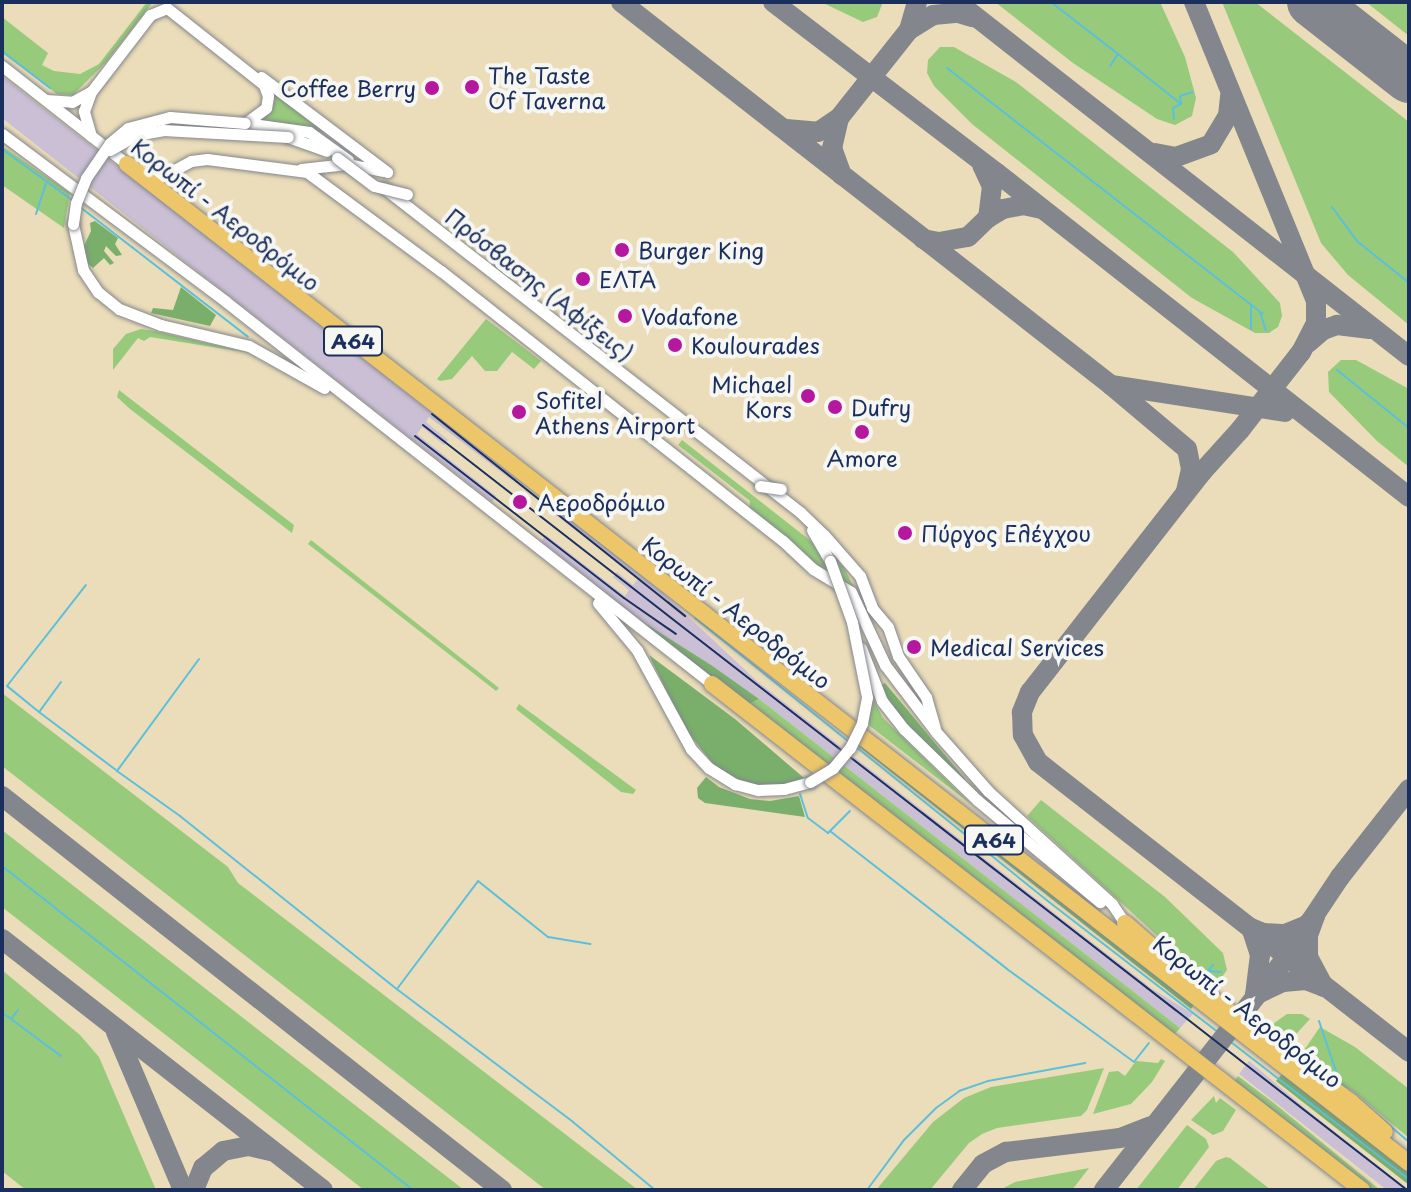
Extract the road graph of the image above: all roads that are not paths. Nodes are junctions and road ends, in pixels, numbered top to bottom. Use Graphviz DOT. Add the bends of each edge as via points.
graph roads {
  1 [pos="2,66"];
  2 [pos="256,75"];
  3 [pos="91,92"];
  4 [pos="45,100"];
  5 [pos="246,123"];
  6 [pos="2,134"];
  7 [pos="91,136"];
  8 [pos="127,164"];
  9 [pos="353,164"];
  10 [pos="93,167"];
  11 [pos="295,170"];
  12 [pos="374,186"];
  13 [pos="407,194"];
  14 [pos="353,405"];
  15 [pos="760,486"];
  16 [pos="781,489"];
  17 [pos="849,562"];
  18 [pos="569,575"];
  19 [pos="867,621"];
  20 [pos="852,622"];
  21 [pos="712,684"];
  22 [pos="936,732"];
  23 [pos="1125,923"];
  24 [pos="1409,1156"];
  25 [pos="1409,1163"];
  26 [pos="1362,1190"];
  1 -- 4 [label="street, Κορωπί - Αεροδρόμιο"];
  2 -- 3 [label="street" via="167,8 150,15"];
  2 -- 5 [label="street" via="268,102"];
  2 -- 9 [label="street" via="387,172"];
  3 -- 4 [label="street" via="72,102"];
  3 -- 7 [label="street" via="84,111"];
  4 -- 7 [label="street, Κορωπί - Αεροδρόμιο"];
  5 -- 9 [label="street, Πρόσβασης (Αφίξεις)" via="316,135"];
  5 -- 10 [label="street, bridge" via="185,117 143,122 119,134"];
  6 -- 14 [label="street" via="225,301"];
  7 -- 8 [label="street, Κορωπί - Αεροδρόμιο"];
  8 -- 11 [label="street" via="158,176 198,159"];
  8 -- 25 [label="highway, Κορωπί - Αεροδρόμιο / Α64"];
  9 -- 11 [label="street"];
  9 -- 17 [label="street, Πρόσβασης (Αφίξεις)" via="800,512"];
  10 -- 12 [label="street, bridge" via="124,141 163,130 288,137 316,145"];
  10 -- 14 [label="street, bridge" via="80,190 73,224 83,270 98,292 119,309 161,325 249,346"];
  11 -- 19 [label="street" via="316,177 412,249 813,569 843,586"];
  12 -- 13 [label="street, bridge"];
  12 -- 15 [label="street, bridge"];
  14 -- 18 [label="street"];
  15 -- 16 [label="street, bridge"];
  15 -- 20 [label="street, bridge" via="809,526 830,561"];
  17 -- 19 [label="street, Πρόσβασης (Αφίξεις)"];
  17 -- 22 [label="street" via="888,627 898,656 926,697"];
  18 -- 20 [label="street, bridge" via="637,650 691,749 735,784 758,790 810,782 842,758 862,723 866,684"];
  18 -- 21 [label="street, Α64"];
  19 -- 22 [label="street" via="885,665"];
  20 -- 23 [label="street, bridge" via="888,711 977,800"];
  21 -- 26 [label="highway, Α64"];
  22 -- 23 [label="street" via="988,791 1112,904"];
  23 -- 24 [label="highway" via="1211,998 1351,1102"];
}
